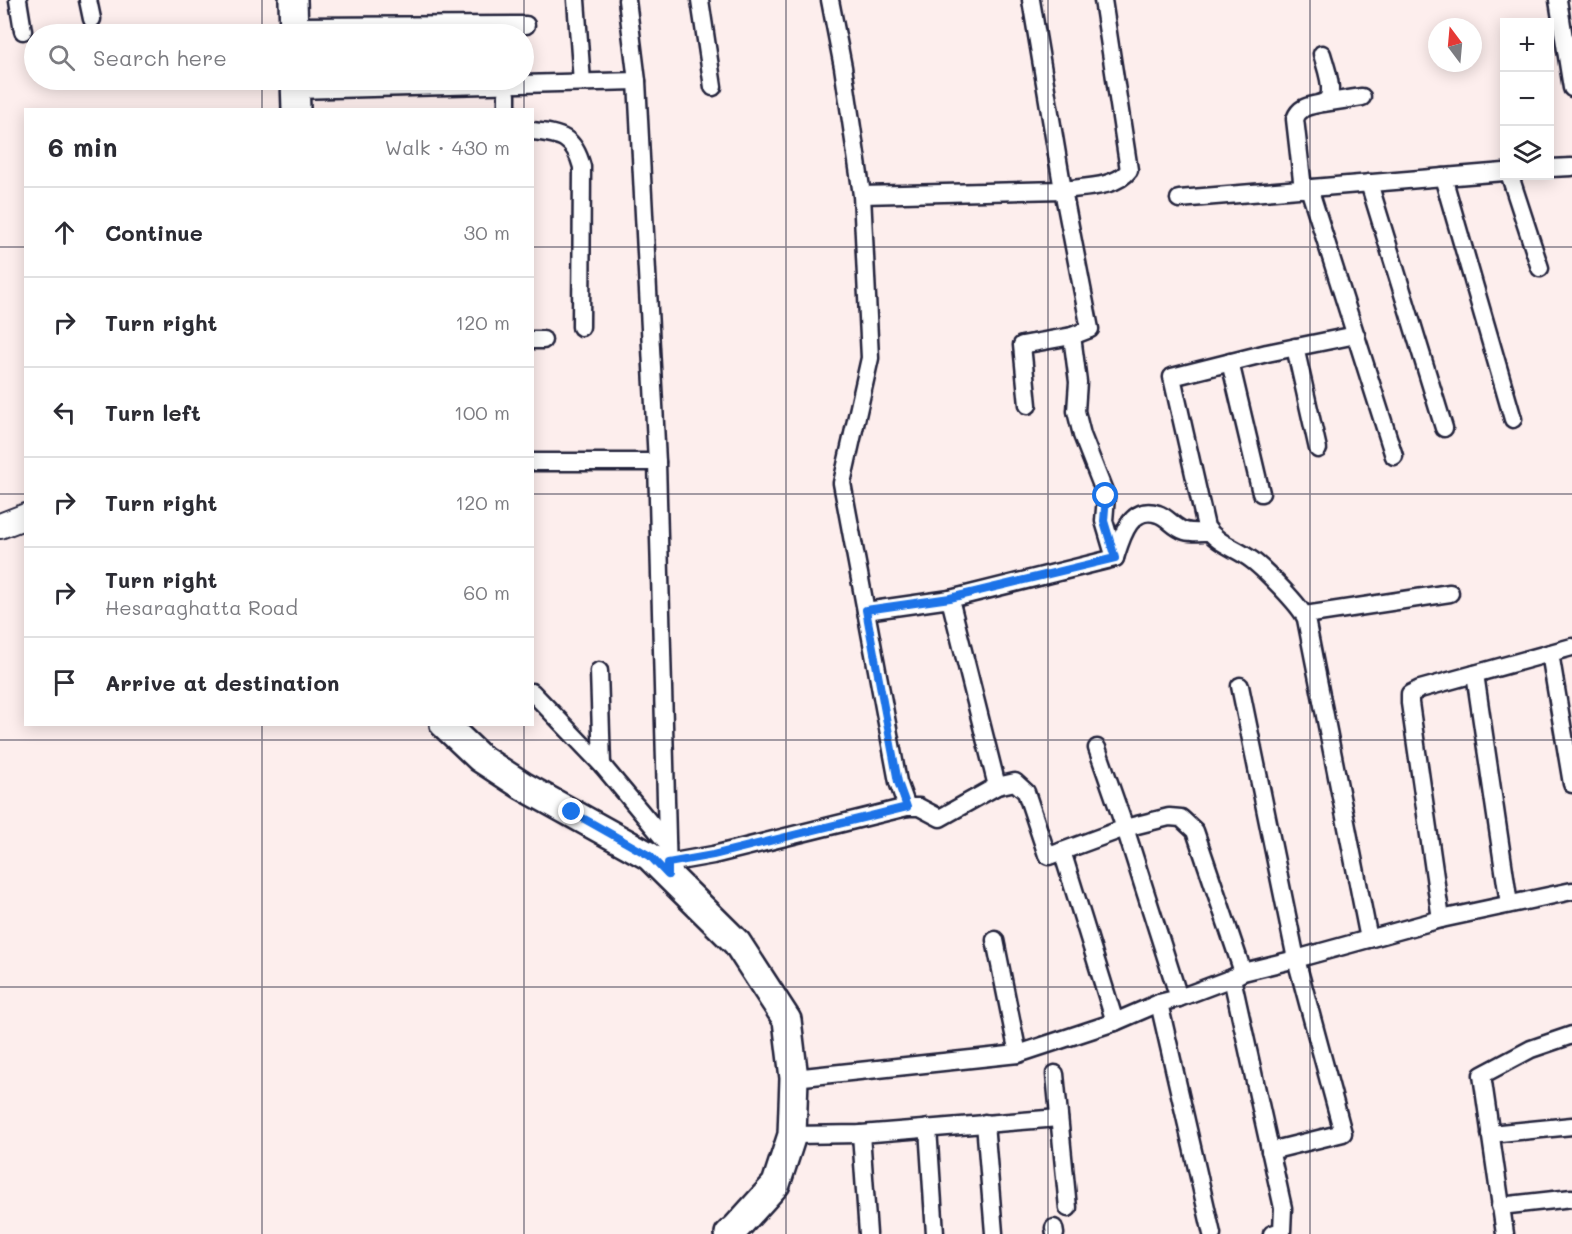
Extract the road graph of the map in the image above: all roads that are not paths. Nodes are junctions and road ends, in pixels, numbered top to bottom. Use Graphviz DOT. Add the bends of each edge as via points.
graph roads {
  1 [pos="18,0"];
  2 [pos="88,0"];
  3 [pos="576,0"];
  4 [pos="627,0"];
  5 [pos="700,0"];
  6 [pos="830,0"];
  7 [pos="1031,0"];
  8 [pos="1103,0"];
  9 [pos="1558,0"];
  10 [pos="92,19"];
  11 [pos="293,20"];
  12 [pos="479,24"];
  13 [pos="22,31"];
  14 [pos="1322,54"];
  15 [pos="1569,56"];
  16 [pos="637,81"];
  17 [pos="582,82"];
  18 [pos="534,84"];
  19 [pos="713,87"];
  20 [pos="1572,88"];
  21 [pos="373,90"];
  22 [pos="295,93"];
  23 [pos="1362,97"];
  24 [pos="1323,103"];
  25 [pos="534,131"];
  26 [pos="1572,167"];
  27 [pos="1554,168"];
  28 [pos="1500,172"];
  29 [pos="1443,177"];
  30 [pos="1511,180"];
  31 [pos="1369,183"];
  32 [pos="1306,188"];
  33 [pos="1064,190"];
  34 [pos="862,195"];
  35 [pos="1179,199"];
  36 [pos="1540,268"];
  37 [pos="581,327"];
  38 [pos="1356,335"];
  39 [pos="1072,336"];
  40 [pos="1295,348"];
  41 [pos="1230,362"];
  42 [pos="1028,405"];
  43 [pos="1513,419"];
  44 [pos="1444,428"];
  45 [pos="1318,449"];
  46 [pos="1394,456"];
  47 [pos="534,462"];
  48 [pos="657,462"];
  49 [pos="1261,493"];
  50 [pos="24,517"];
  51 [pos="0,526"];
  52 [pos="1209,532"];
  53 [pos="1115,558"];
  54 [pos="1450,592"];
  55 [pos="950,598"];
  56 [pos="866,610"];
  57 [pos="1305,615"];
  58 [pos="1572,647"];
  59 [pos="1550,653"];
  60 [pos="599,671"];
  61 [pos="1475,674"];
  62 [pos="1240,686"];
  63 [pos="534,694"];
  64 [pos="446,726"];
  65 [pos="1097,748"];
  66 [pos="602,765"];
  67 [pos="1572,784"];
  68 [pos="997,786"];
  69 [pos="907,807"];
  70 [pos="1125,828"];
  71 [pos="668,843"];
  72 [pos="1062,851"];
  73 [pos="668,869"];
  74 [pos="1572,891"];
  75 [pos="1509,904"];
  76 [pos="1441,919"];
  77 [pos="1369,939"];
  78 [pos="995,940"];
  79 [pos="1296,959"];
  80 [pos="1237,975"];
  81 [pos="1179,998"];
  82 [pos="1159,1003"];
  83 [pos="1115,1022"];
  84 [pos="1572,1035"];
  85 [pos="1018,1054"];
  86 [pos="1055,1074"];
  87 [pos="794,1078"];
  88 [pos="1059,1118"];
  89 [pos="985,1124"];
  90 [pos="1572,1126"];
  91 [pos="928,1128"];
  92 [pos="861,1134"];
  93 [pos="1490,1134"];
  94 [pos="792,1135"];
  95 [pos="1270,1151"];
  96 [pos="1572,1198"];
  97 [pos="1500,1206"];
  98 [pos="1068,1208"];
  99 [pos="735,1232"];
  100 [pos="994,1233"];
  101 [pos="868,1234"];
  102 [pos="935,1234"];
  103 [pos="1212,1234"];
  104 [pos="1272,1234"];
  105 [pos="1504,1234"];
  1 -- 13 [label="street"];
  2 -- 10 [label="street"];
  3 -- 17 [label="street"];
  4 -- 16 [label="street"];
  5 -- 19 [label="street"];
  6 -- 34 [label="street"];
  7 -- 33 [label="street"];
  8 -- 33 [label="street" via="1129,170 1115,181"];
  9 -- 15 [label="street"];
  11 -- 12 [label="street"];
  14 -- 24 [label="street" via="1330,92"];
  15 -- 20 [label="street"];
  16 -- 17 [label="street"];
  16 -- 48 [label="street"];
  17 -- 18 [label="street"];
  21 -- 22 [label="street"];
  23 -- 24 [label="street"];
  24 -- 32 [label="street" via="1304,107 1295,118"];
  25 -- 37 [label="street" via="567,138 578,150 582,167"];
  26 -- 27 [label="street"];
  28 -- 29 [label="street"];
  29 -- 31 [label="street"];
  29 -- 43 [label="street"];
  30 -- 36 [label="street"];
  31 -- 32 [label="street"];
  31 -- 44 [label="street"];
  32 -- 35 [label="street"];
  32 -- 38 [label="street"];
  33 -- 34 [label="street"];
  33 -- 39 [label="street" via="1090,328"];
  34 -- 56 [label="street" via="870,358 842,483"];
  38 -- 40 [label="street"];
  38 -- 46 [label="street"];
  39 -- 42 [label="street" via="1022,345"];
  39 -- 53 [label="street" via="1078,382 1076,411 1106,496 1104,521"];
  40 -- 41 [label="street"];
  40 -- 45 [label="street"];
  41 -- 49 [label="street"];
  41 -- 52 [label="street" via="1172,377"];
  47 -- 48 [label="street"];
  48 -- 71 [label="street"];
  50 -- 51 [label="street"];
  52 -- 53 [label="street" via="1186,531 1160,514 1146,512 1124,530"];
  52 -- 57 [label="street" via="1252,560"];
  53 -- 55 [label="street"];
  54 -- 57 [label="street"];
  55 -- 56 [label="street"];
  55 -- 68 [label="street"];
  56 -- 69 [label="street" via="898,782"];
  57 -- 77 [label="street"];
  58 -- 59 [label="street"];
  59 -- 61 [label="street"];
  59 -- 67 [label="street"];
  60 -- 66 [label="street"];
  61 -- 75 [label="street"];
  61 -- 76 [label="street" via="1410,694"];
  62 -- 79 [label="street"];
  63 -- 66 [label="street"];
  64 -- 73 [label="main road" via="480,758 523,786"];
  65 -- 70 [label="street"];
  66 -- 71 [label="street"];
  68 -- 69 [label="street" via="940,818 919,807"];
  68 -- 72 [label="street" via="1008,782 1020,785 1026,792 1047,855"];
  69 -- 73 [label="street"];
  70 -- 72 [label="street"];
  70 -- 80 [label="street" via="1169,817 1181,818 1195,831"];
  70 -- 81 [label="street"];
  71 -- 73 [label="street"];
  72 -- 83 [label="street"];
  73 -- 87 [label="main road" via="737,943 787,1020"];
  74 -- 75 [label="street"];
  75 -- 76 [label="street"];
  76 -- 77 [label="street"];
  77 -- 79 [label="street"];
  78 -- 85 [label="street"];
  79 -- 80 [label="street"];
  79 -- 95 [label="street" via="1343,1133"];
  80 -- 81 [label="street"];
  80 -- 95 [label="street"];
  81 -- 82 [label="street"];
  82 -- 83 [label="street"];
  82 -- 103 [label="street"];
  83 -- 85 [label="street"];
  84 -- 93 [label="street" via="1531,1049 1482,1075"];
  85 -- 87 [label="street"];
  86 -- 88 [label="street"];
  87 -- 94 [label="main road"];
  88 -- 89 [label="street"];
  88 -- 98 [label="street"];
  89 -- 91 [label="street"];
  89 -- 100 [label="street"];
  90 -- 93 [label="street"];
  91 -- 92 [label="street"];
  91 -- 102 [label="street"];
  92 -- 94 [label="street"];
  92 -- 101 [label="street"];
  93 -- 97 [label="street"];
  94 -- 99 [label="main road" via="776,1184"];
  95 -- 104 [label="street" via="1283,1208 1282,1231"];
  96 -- 97 [label="street"];
  97 -- 105 [label="street"];
}
